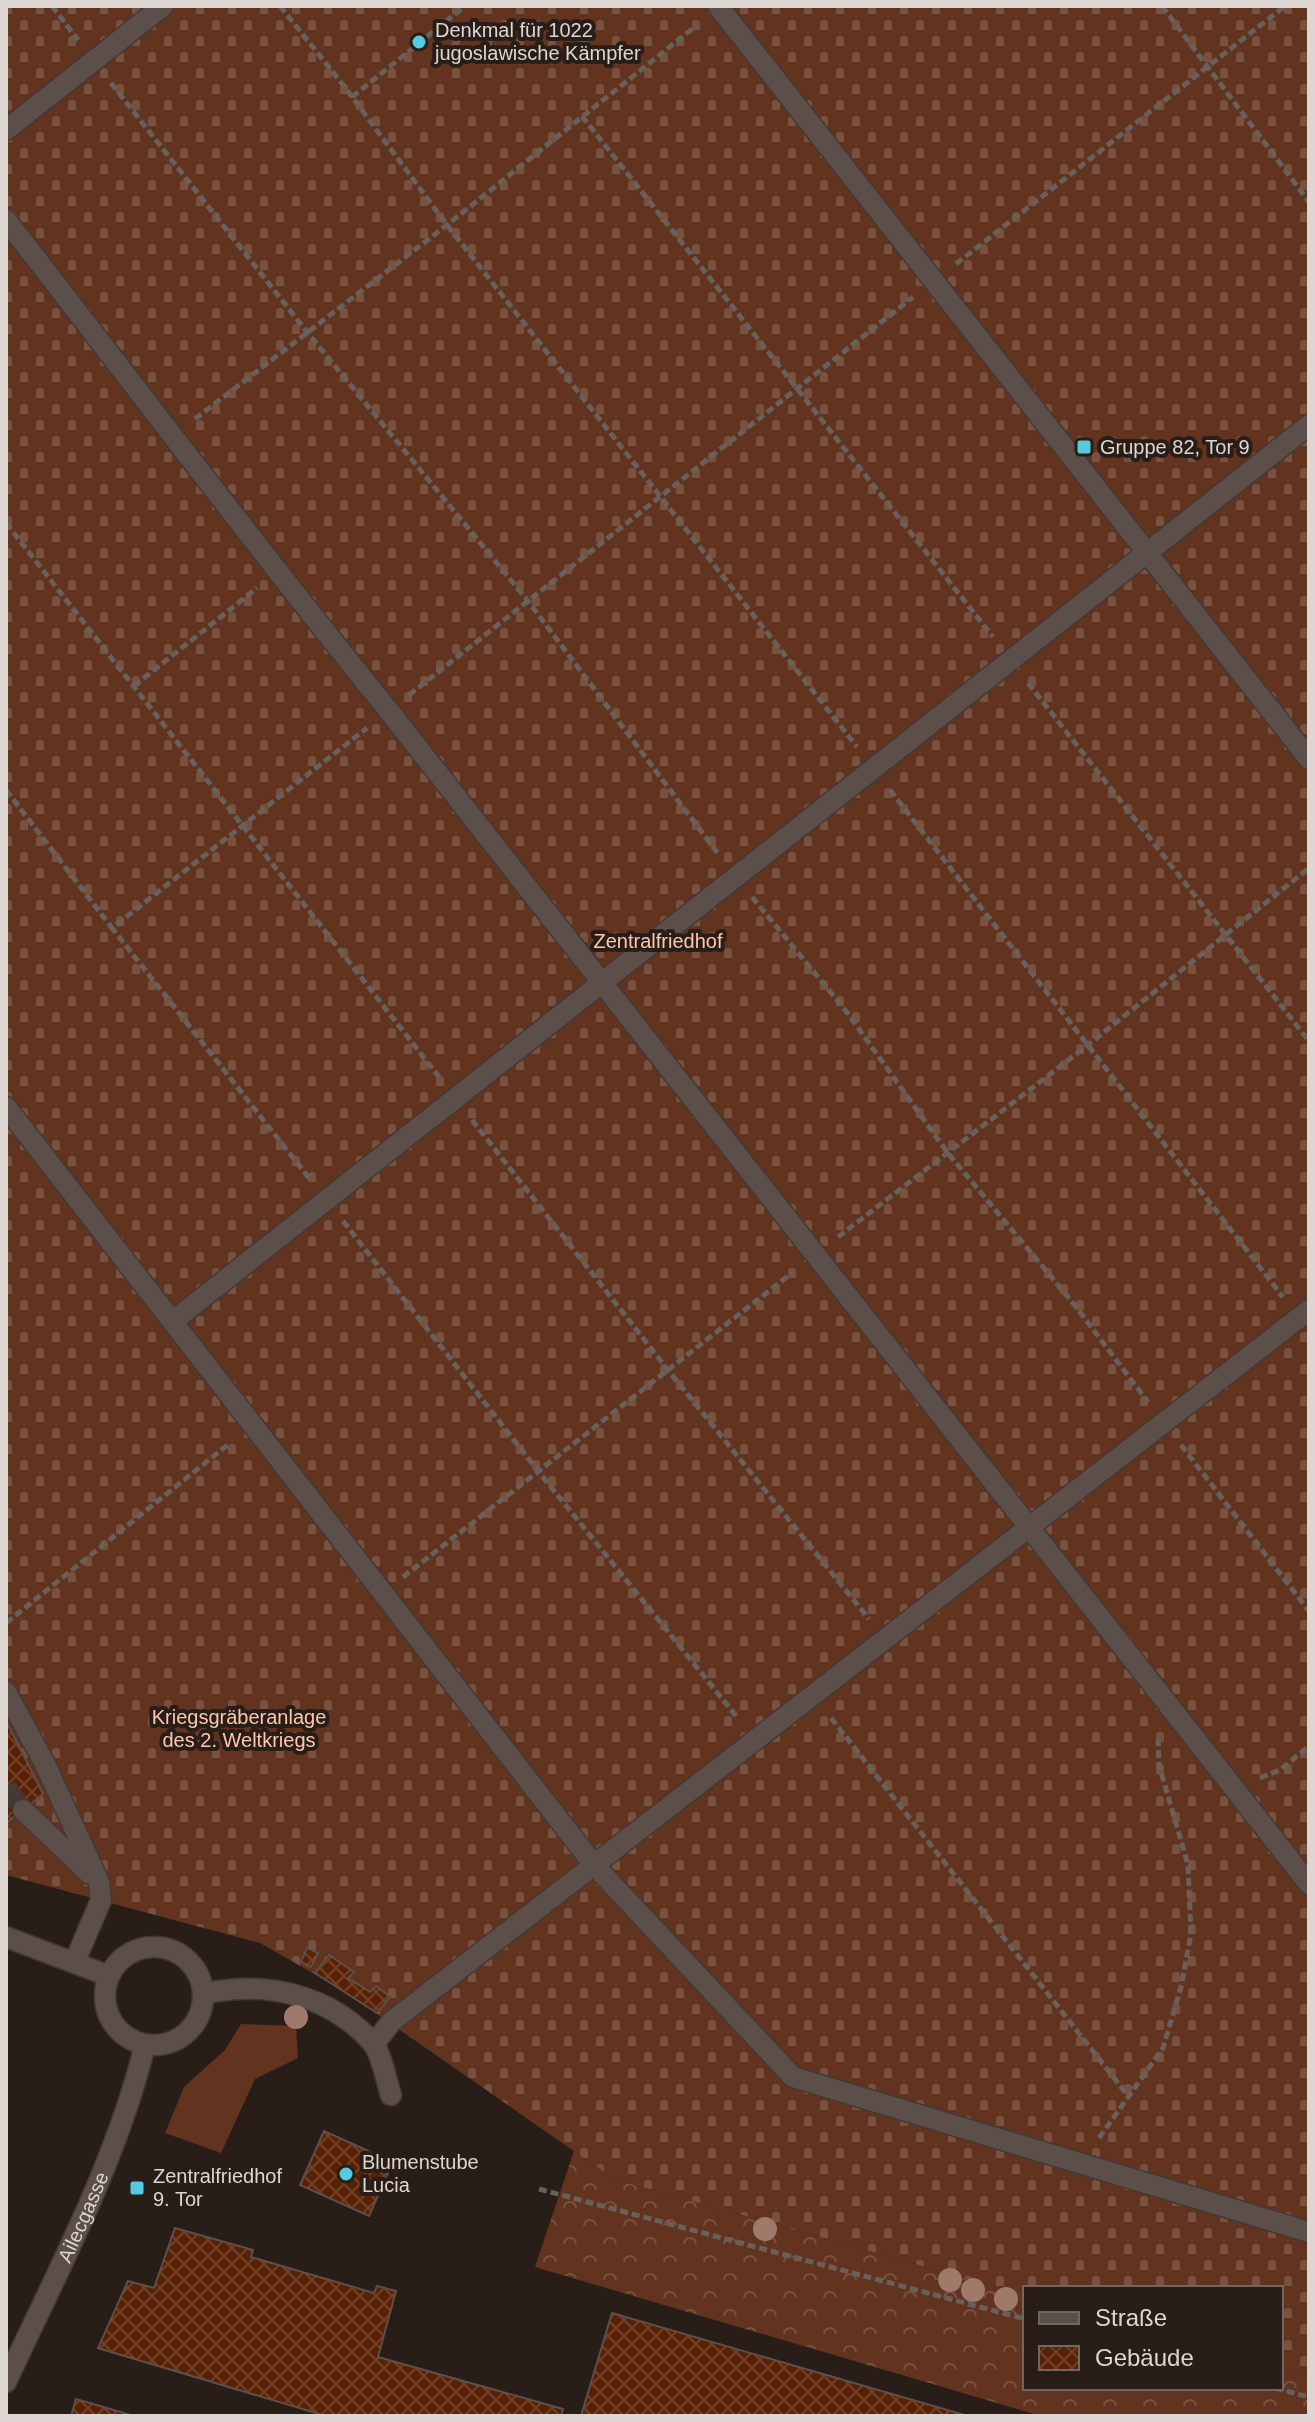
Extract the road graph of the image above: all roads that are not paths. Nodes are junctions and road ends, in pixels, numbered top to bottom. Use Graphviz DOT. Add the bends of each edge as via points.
graph roads {
  1 [pos="163,6"];
  2 [pos="719,7"];
  3 [pos="6,130"];
  4 [pos="6,220"];
  5 [pos="1309,425"];
  6 [pos="1146,552"];
  7 [pos="1309,759"];
  8 [pos="601,983"];
  9 [pos="6,1107"];
  10 [pos="1304,1314"];
  11 [pos="173,1321"];
  12 [pos="1028,1528"];
  13 [pos="6,1692"];
  14 [pos="23,1810"];
  15 [pos="594,1865"];
  16 [pos="99,1882"];
  17 [pos="1309,1884"];
  18 [pos="6,1937"];
  19 [pos="75,1961"];
  20 [pos="109,1976"];
  21 [pos="203,1994"];
  22 [pos="374,2044"];
  23 [pos="145,2045"];
  24 [pos="391,2095"];
  25 [pos="1309,2232"];
  26 [pos="6,2382"];
  1 -- 3 [label="street"];
  2 -- 6 [label="street"];
  4 -- 8 [label="street"];
  5 -- 6 [label="street"];
  6 -- 7 [label="street"];
  6 -- 8 [label="street"];
  8 -- 11 [label="street"];
  8 -- 12 [label="street"];
  9 -- 11 [label="street"];
  10 -- 12 [label="street"];
  11 -- 15 [label="street"];
  12 -- 15 [label="street"];
  12 -- 17 [label="street"];
  13 -- 16 [label="street"];
  14 -- 16 [label="street"];
  15 -- 22 [label="street" via="391,2022"];
  15 -- 25 [label="street" via="793,2077"];
  16 -- 19 [label="street" via="101,1900"];
  18 -- 19 [label="street"];
  19 -- 20 [label="street"];
  20 -- 21 [label="street" via="131,1952 163,1947 191,1964"];
  20 -- 23 [label="street" via="104,1990 110,2019 119,2032"];
  21 -- 22 [label="street" via="251,1987 284,1992 330,2007"];
  21 -- 23 [label="street" via="196,2022 186,2033 174,2041"];
  22 -- 24 [label="street"];
  23 -- 26 [label="street, Ailecgasse" via="102,2172"];
}
